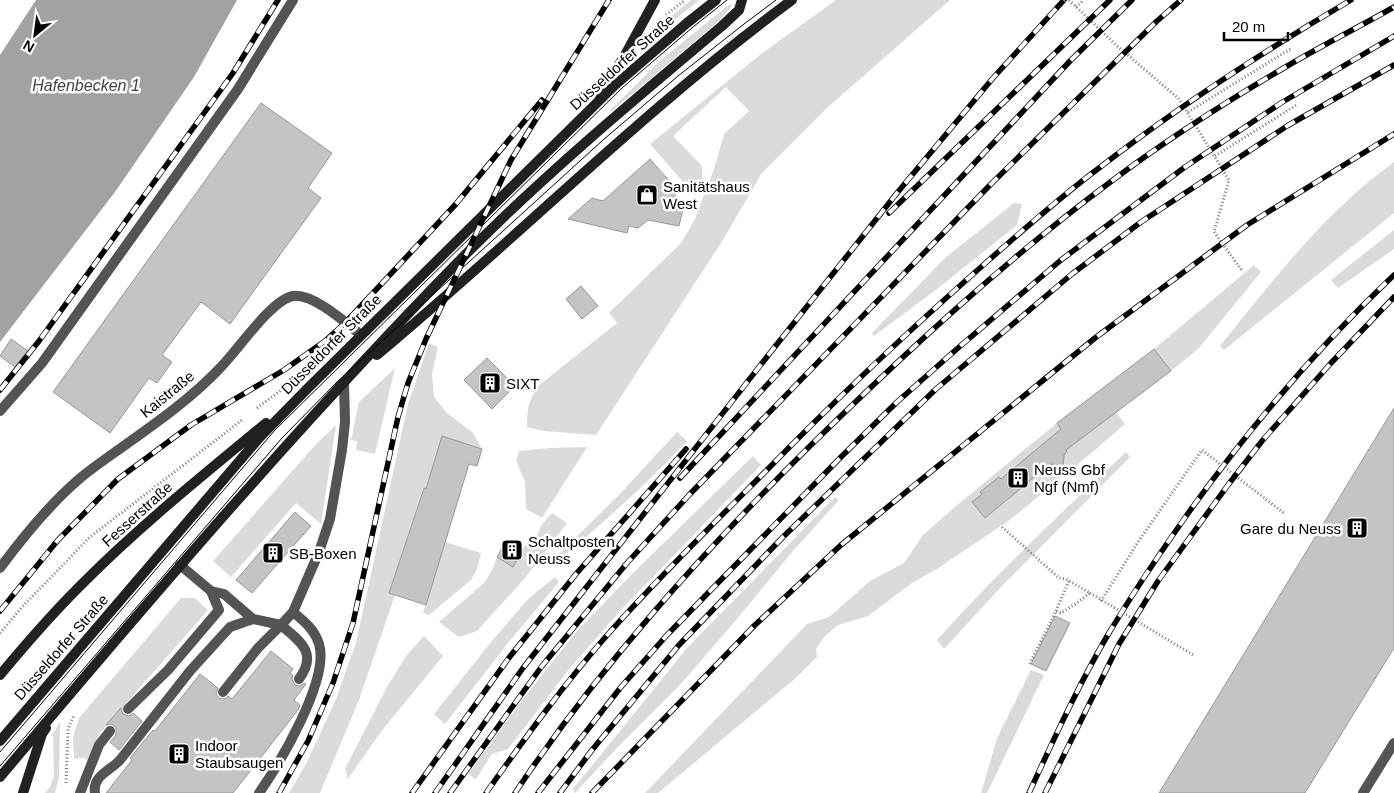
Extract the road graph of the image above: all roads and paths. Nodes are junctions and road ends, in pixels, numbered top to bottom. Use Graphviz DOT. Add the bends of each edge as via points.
graph roads {
  1 [pos="293,0"];
  2 [pos="655,0"];
  3 [pos="716,0"];
  4 [pos="742,0"];
  5 [pos="792,0"];
  6 [pos="1069,0"];
  7 [pos="1084,0"];
  8 [pos="1076,7"];
  9 [pos="1292,48"];
  10 [pos="1298,104"];
  11 [pos="1188,112"];
  12 [pos="584,117"];
  13 [pos="1215,156"];
  14 [pos="1243,272"];
  15 [pos="361,335"];
  16 [pos="344,383"];
  17 [pos="307,389"];
  18 [pos="0,411"];
  19 [pos="131,505"];
  20 [pos="1285,514"];
  21 [pos="1002,527"];
  22 [pos="180,565"];
  23 [pos="0,568"];
  24 [pos="1070,582"];
  25 [pos="211,591"];
  26 [pos="1090,594"];
  27 [pos="1101,601"];
  28 [pos="1056,610"];
  29 [pos="294,612"];
  30 [pos="254,618"];
  31 [pos="282,625"];
  32 [pos="0,633"];
  33 [pos="1195,656"];
  34 [pos="1029,665"];
  35 [pos="0,675"];
  36 [pos="299,679"];
  37 [pos="76,687"];
  38 [pos="223,692"];
  39 [pos="128,709"];
  40 [pos="75,715"];
  41 [pos="110,730"];
  42 [pos="0,741"];
  43 [pos="1394,743"];
  44 [pos="0,777"];
  45 [pos="66,784"];
  46 [pos="23,793"];
  47 [pos="80,793"];
  48 [pos="95,793"];
  49 [pos="259,793"];
  50 [pos="1364,793"];
  1 -- 18 [label="street" via="233,97 42,363"];
  2 -- 12 [label="main road" via="624,57"];
  3 -- 12 [label="main road, Düsseldorfer Straße" via="615,85"];
  4 -- 16 [label="main road" via="739,10 722,26 615,116 466,254"];
  5 -- 16 [label="main road" via="654,111 452,292"];
  6 -- 8 [label="path"];
  7 -- 8 [label="path"];
  8 -- 11 [label="path" via="1180,99"];
  9 -- 11 [label="path"];
  10 -- 13 [label="path"];
  11 -- 13 [label="path"];
  12 -- 15 [label="main road, Düsseldorfer Straße"];
  13 -- 14 [label="path" via="1229,180 1214,232"];
  15 -- 17 [label="main road, Düsseldorfer Straße"];
  15 -- 23 [label="street, Kaistraße" via="311,299 295,296 283,300 271,309 211,378 78,480 29,529"];
  16 -- 22 [label="main road"];
  16 -- 29 [label="street" via="345,422 330,519"];
  17 -- 35 [label="main road, Fesserstraße" via="138,532 80,586"];
  17 -- 42 [label="main road, Düsseldorfer Straße" via="260,437"];
  19 -- 32 [label="path" via="90,537"];
  20 -- 27 [label="path" via="1202,450"];
  21 -- 24 [label="path" via="1059,578"];
  22 -- 25 [label="street"];
  22 -- 37 [label="main road"];
  24 -- 26 [label="path"];
  24 -- 28 [label="path"];
  25 -- 30 [label="street" via="224,594"];
  25 -- 39 [label="street" via="219,610 168,670"];
  26 -- 27 [label="path"];
  26 -- 28 [label="path" via="1060,613"];
  27 -- 33 [label="path"];
  28 -- 34 [label="path"];
  29 -- 31 [label="street"];
  29 -- 49 [label="street" via="313,630 319,644 322,658 319,674 297,729"];
  30 -- 31 [label="street"];
  30 -- 48 [label="street" via="230,627 194,666 120,760 95,782"];
  31 -- 36 [label="street" via="302,642 307,652 308,661"];
  31 -- 38 [label="street" via="258,648"];
  37 -- 44 [label="main road"];
  37 -- 46 [label="main road" via="42,734"];
  40 -- 45 [label="path" via="68,729"];
  41 -- 47 [label="street" via="99,745"];
  43 -- 50 [label="street"];
}
